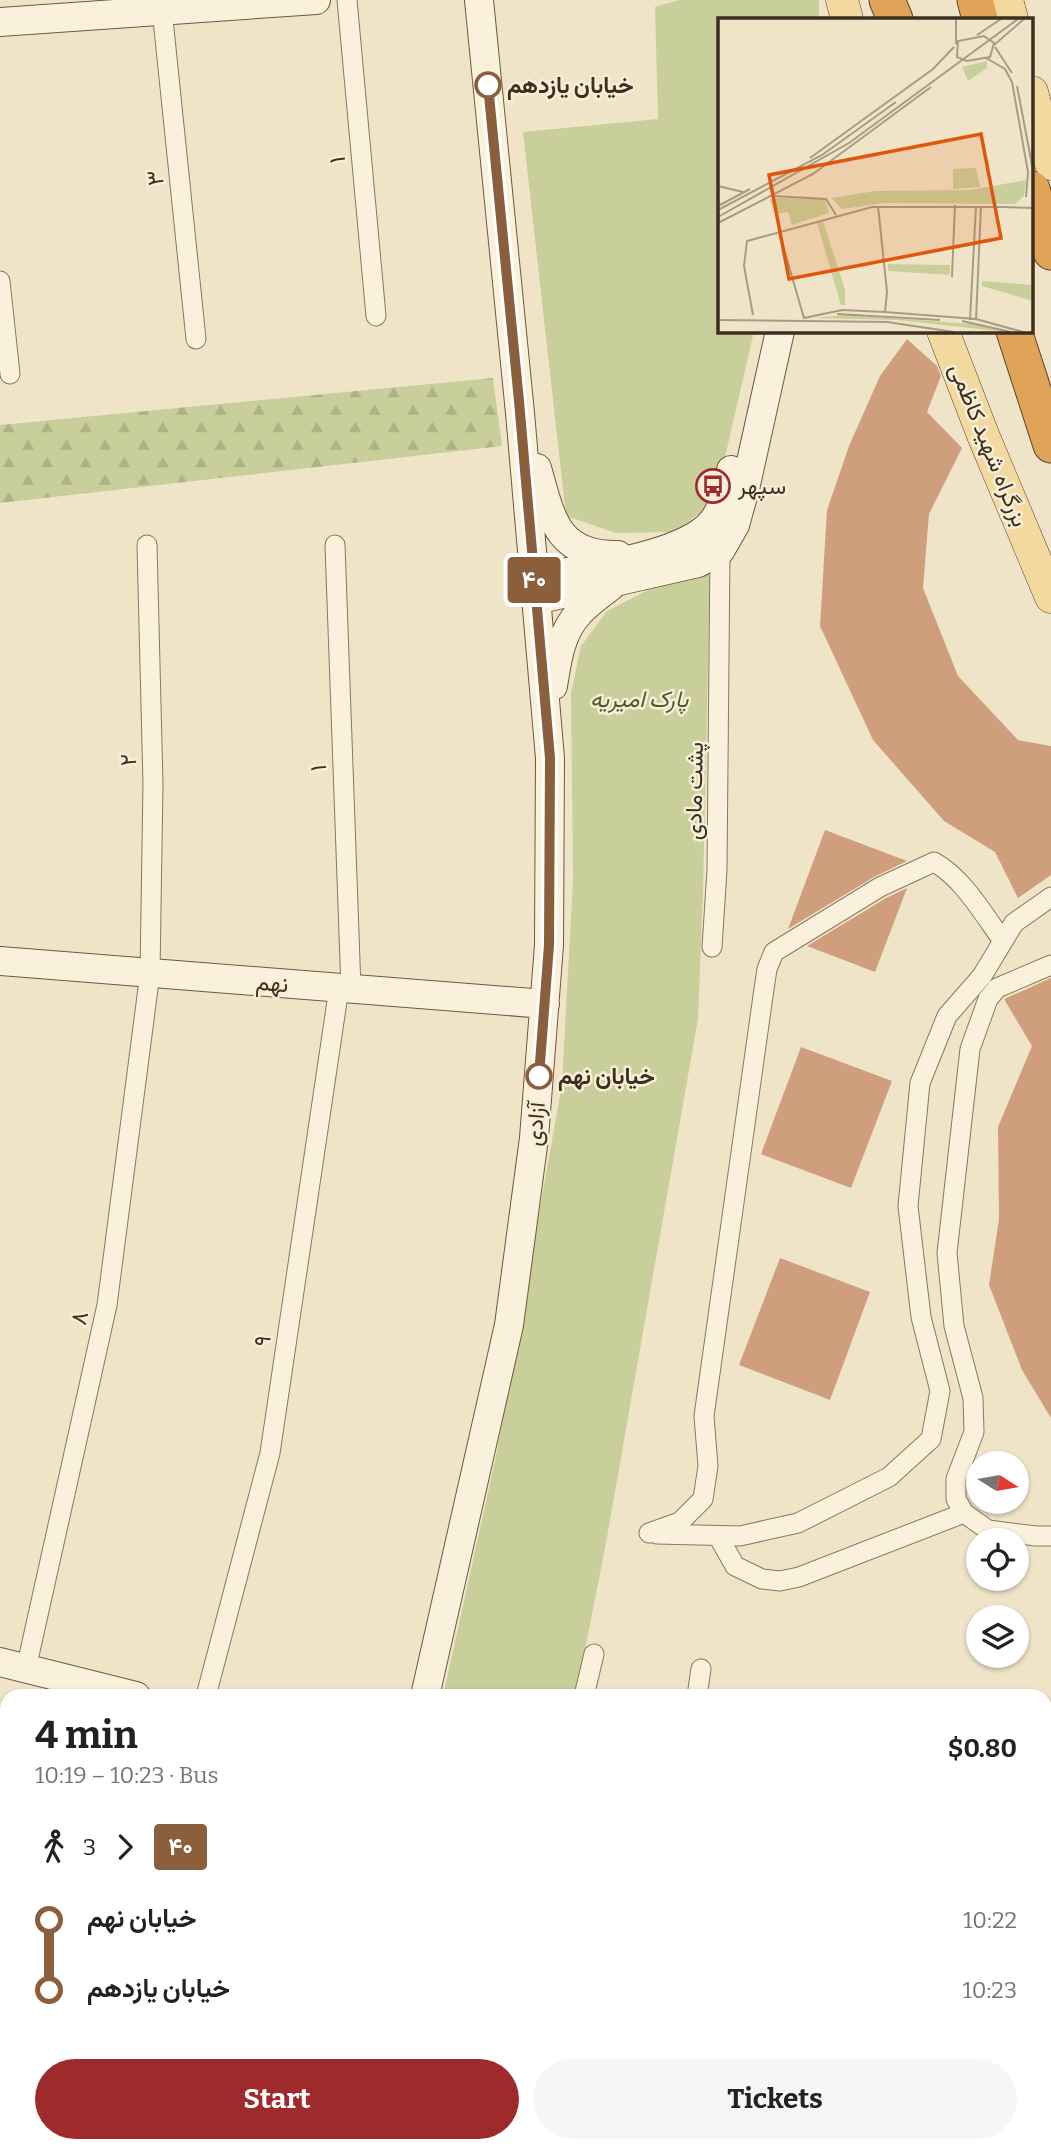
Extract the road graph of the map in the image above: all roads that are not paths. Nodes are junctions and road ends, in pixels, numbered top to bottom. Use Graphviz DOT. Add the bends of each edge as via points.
graph roads {
  1 [pos="316,0"];
  2 [pos="347,0"];
  3 [pos="479,0"];
  4 [pos="837,0"];
  5 [pos="842,0"];
  6 [pos="887,0"];
  7 [pos="911,0"];
  8 [pos="975,0"];
  9 [pos="1007,0"];
  10 [pos="161,5"];
  11 [pos="833,18"];
  12 [pos="847,18"];
  13 [pos="895,18"];
  14 [pos="916,18"];
  15 [pos="980,18"];
  16 [pos="1012,18"];
  17 [pos="0,22"];
  18 [pos="1034,100"];
  19 [pos="1051,164"];
  20 [pos="1034,196"];
  21 [pos="1051,253"];
  22 [pos="0,281"];
  23 [pos="376,316"];
  24 [pos="763,332"];
  25 [pos="780,332"];
  26 [pos="943,332"];
  27 [pos="1014,332"];
  28 [pos="196,340"];
  29 [pos="10,374"];
  30 [pos="520,413"];
  31 [pos="1051,445"];
  32 [pos="714,539"];
  33 [pos="147,545"];
  34 [pos="335,545"];
  35 [pos="659,552"];
  36 [pos="618,581"];
  37 [pos="535,589"];
  38 [pos="1051,597"];
  39 [pos="550,758"];
  40 [pos="1051,897"];
  41 [pos="1003,941"];
  42 [pos="712,947"];
  43 [pos="0,961"];
  44 [pos="1051,965"];
  45 [pos="150,973"];
  46 [pos="345,988"];
  47 [pos="545,1004"];
  48 [pos="964,1513"];
  49 [pos="718,1536"];
  50 [pos="1051,1536"];
  51 [pos="594,1654"];
  52 [pos="13,1665"];
  53 [pos="701,1669"];
  54 [pos="108,1689"];
  55 [pos="208,1689"];
  56 [pos="427,1689"];
  57 [pos="586,1689"];
  58 [pos="698,1689"];
  1 -- 10 [label="street"];
  2 -- 23 [label="street, ۱"];
  3 -- 30 [label="street, آزادی"];
  4 -- 11 [label="street"];
  5 -- 12 [label="main road"];
  6 -- 13 [label="highway"];
  7 -- 14 [label="highway"];
  8 -- 15 [label="highway"];
  9 -- 16 [label="main road"];
  10 -- 17 [label="street"];
  10 -- 28 [label="street, ۳"];
  18 -- 19 [label="main road"];
  20 -- 21 [label="highway"];
  22 -- 29 [label="street"];
  24 -- 32 [label="street" via="727,489 714,520"];
  25 -- 32 [label="street" via="735,525"];
  26 -- 38 [label="main road, بزرگراه شهید کاظمی"];
  27 -- 31 [label="highway"];
  30 -- 35 [label="street" via="553,522 575,547 601,555"];
  30 -- 37 [label="street, آزادی"];
  32 -- 35 [label="street" via="696,537"];
  32 -- 36 [label="street" via="698,563"];
  32 -- 42 [label="street, پشت مادی" via="717,870"];
  33 -- 45 [label="street, ۲" via="153,784"];
  34 -- 46 [label="street, ۱"];
  35 -- 37 [label="street"];
  36 -- 37 [label="street"];
  36 -- 39 [label="street" via="579,613 560,648 552,689"];
  37 -- 39 [label="street, آزادی"];
  39 -- 47 [label="street, آزادی"];
  40 -- 41 [label="street" via="1014,923"];
  41 -- 49 [label="street" via="982,976 947,1016 920,1083 908,1206 921,1317 940,1391 932,1439 889,1477 798,1524"];
  41 -- 49 [label="street" via="957,879 934,862 880,887 774,952 763,996 704,1416 708,1466 703,1499 680,1522 649,1533"];
  43 -- 45 [label="street, نهم"];
  44 -- 48 [label="street" via="998,988 988,999 970,1049 947,1253 954,1326 972,1398 974,1432 956,1479 956,1499"];
  45 -- 46 [label="street, نهم"];
  45 -- 52 [label="street, ۸" via="107,1305"];
  46 -- 47 [label="street, نهم"];
  46 -- 55 [label="street, ۹" via="270,1453"];
  47 -- 56 [label="street, آزادی" via="534,1138 509,1325"];
  48 -- 49 [label="street" via="780,1581 762,1579 735,1566"];
  48 -- 50 [label="street" via="988,1530"];
  51 -- 57 [label="street"];
  52 -- 54 [label="street"];
  53 -- 58 [label="street"];
}
